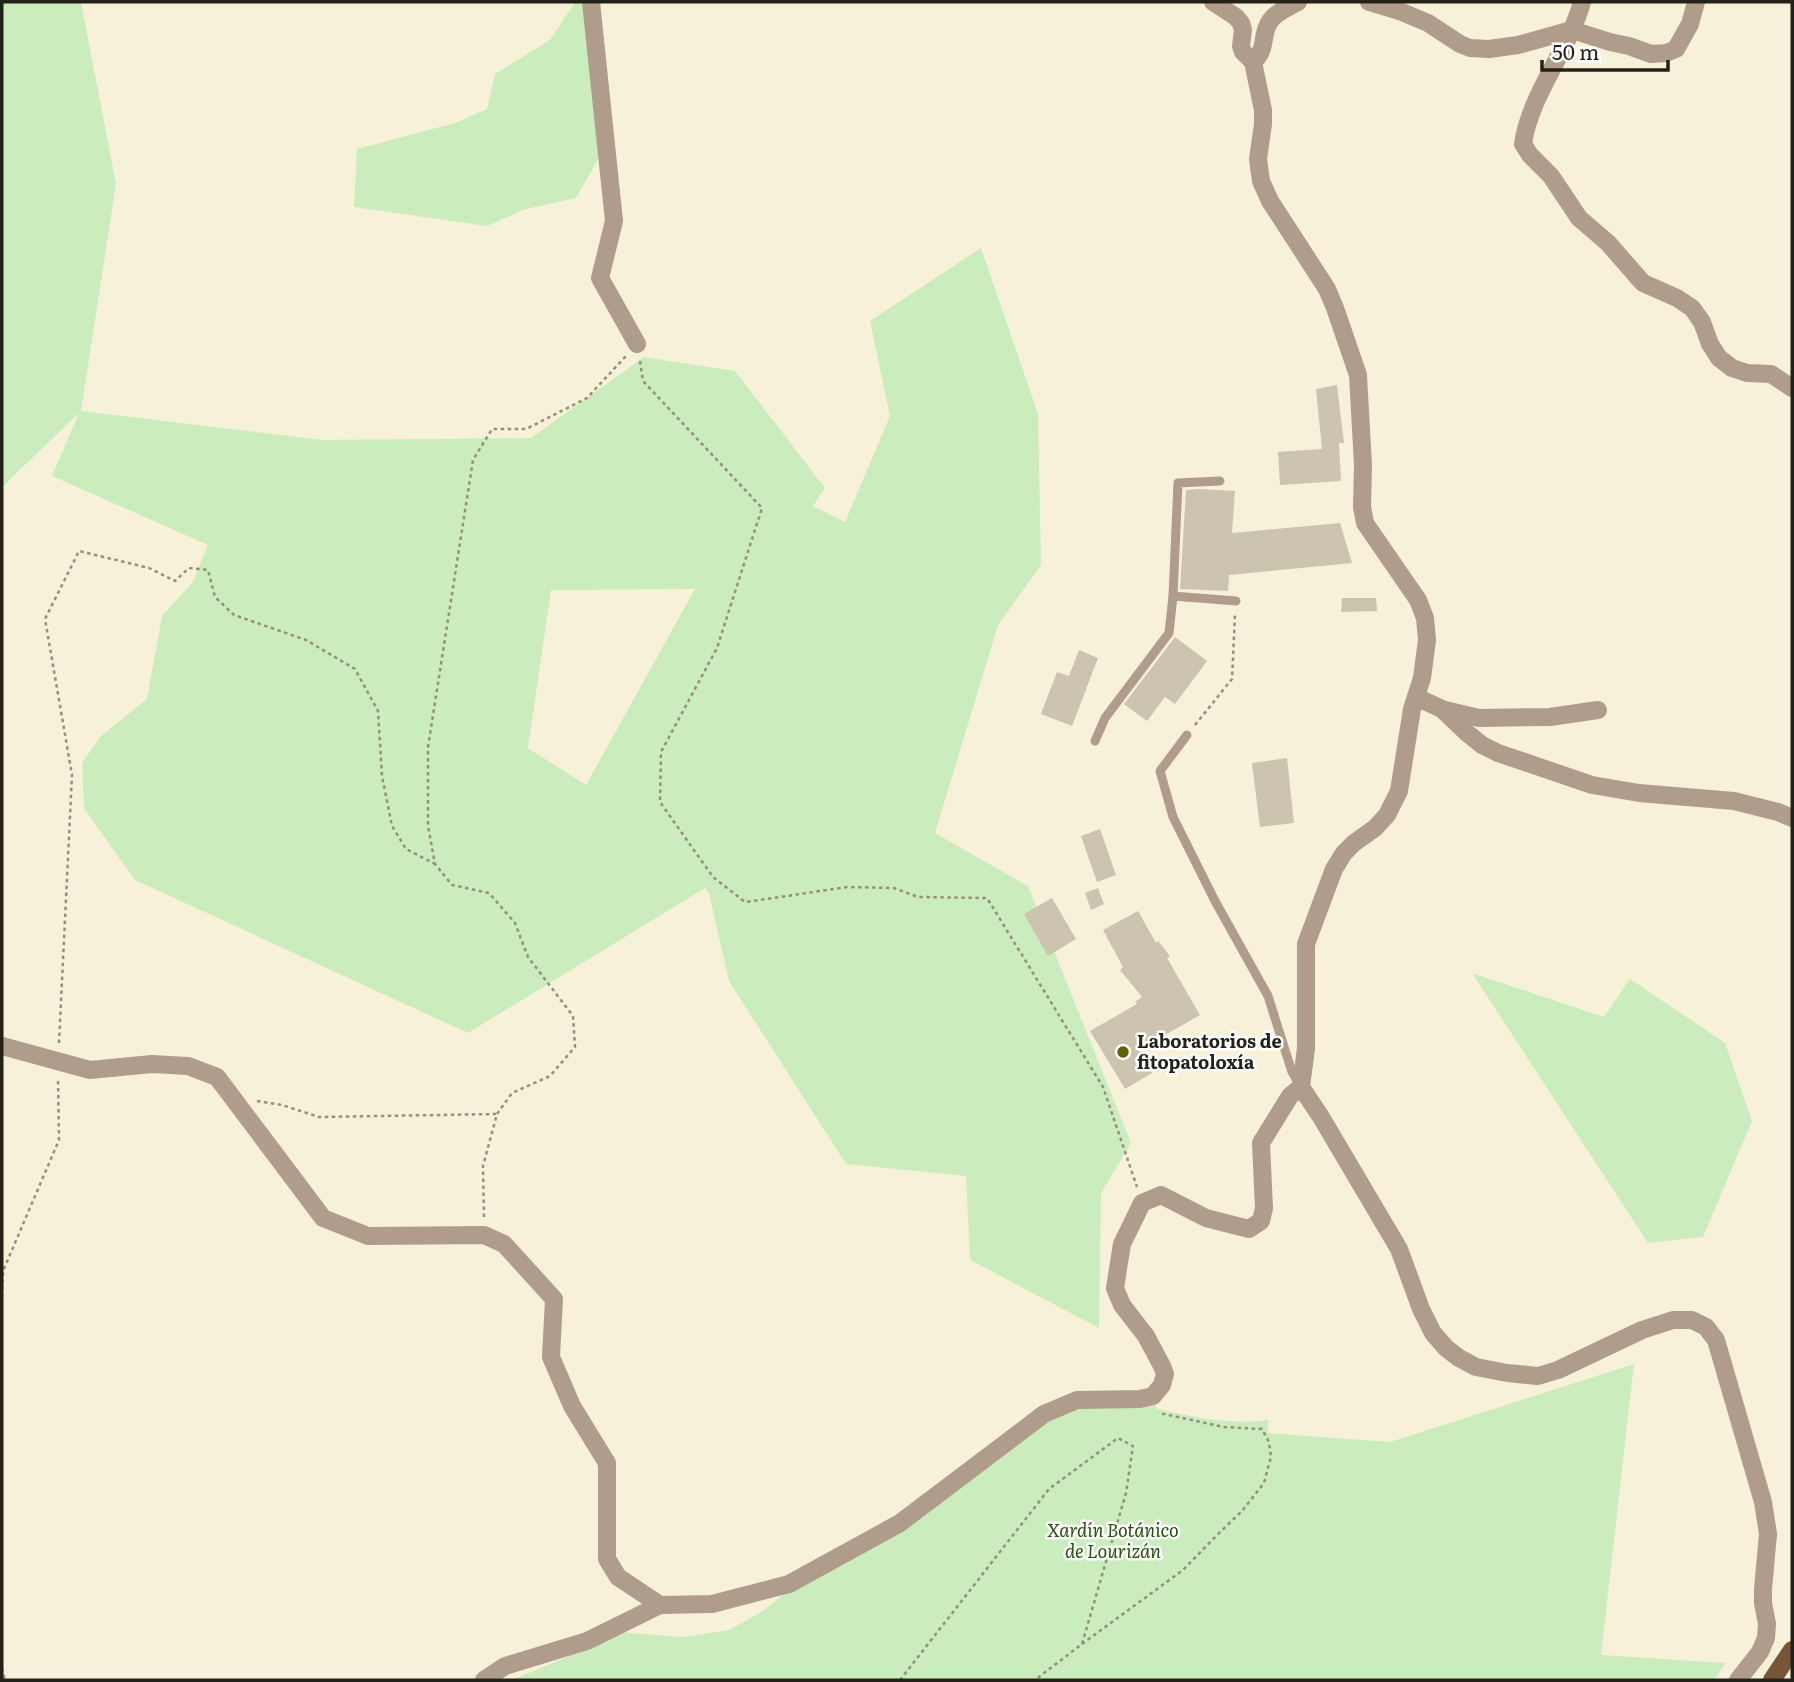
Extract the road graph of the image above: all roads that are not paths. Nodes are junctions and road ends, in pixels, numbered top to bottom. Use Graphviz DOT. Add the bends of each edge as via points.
graph roads {
  1 [pos="591,2"];
  2 [pos="1213,2"];
  3 [pos="1298,2"];
  4 [pos="1369,2"];
  5 [pos="1582,2"];
  6 [pos="1696,2"];
  7 [pos="1572,30"];
  8 [pos="1253,62"];
  9 [pos="637,344"];
  10 [pos="1792,388"];
  11 [pos="1220,481"];
  12 [pos="1173,596"];
  13 [pos="1236,601"];
  14 [pos="1416,697"];
  15 [pos="1441,709"];
  16 [pos="1598,710"];
  17 [pos="1187,735"];
  18 [pos="1095,741"];
  19 [pos="1792,818"];
  20 [pos="2,1046"];
  21 [pos="1301,1087"];
  22 [pos="660,1605"];
  23 [pos="1792,1650"];
  24 [pos="484,1680"];
  25 [pos="1738,1680"];
  26 [pos="1772,1680"];
  1 -- 9 [label="street" via="614,221 600,278"];
  2 -- 8 [label="street" via="1241,23 1241,46"];
  3 -- 8 [label="street" via="1274,16 1261,54"];
  4 -- 7 [label="street" via="1428,23 1470,48 1518,45"];
  5 -- 7 [label="street"];
  6 -- 7 [label="street" via="1683,38 1676,49 1666,53 1651,54"];
  7 -- 10 [label="street" via="1530,118 1523,144 1579,218 1643,283 1692,308 1719,358 1747,373 1770,374"];
  8 -- 14 [label="street" via="1263,110 1258,159 1261,181 1327,289 1357,375 1365,523 1418,600 1425,618 1427,640"];
  11 -- 12 [label="lane" via="1178,483"];
  12 -- 13 [label="lane"];
  12 -- 18 [label="lane" via="1169,633 1105,718"];
  14 -- 15 [label="street"];
  14 -- 21 [label="street" via="1399,791 1387,815 1344,853 1334,869 1306,944 1306,1048"];
  15 -- 16 [label="street" via="1479,718 1550,717"];
  15 -- 19 [label="street" via="1498,753 1592,786 1734,801"];
  17 -- 21 [label="lane" via="1160,771 1172,817 1268,996"];
  20 -- 22 [label="street" via="90,1070 152,1064 188,1066 217,1077 323,1218 368,1236 484,1234 504,1244 554,1299 551,1357 572,1406 607,1463 607,1559 618,1577"];
  21 -- 22 [label="street" via="1290,1096 1261,1143 1261,1221 1250,1229 1206,1218 1161,1195 1142,1203 1122,1244 1115,1288 1165,1374 1153,1396 1077,1400 1044,1414 900,1522 789,1584 712,1604"];
  21 -- 25 [label="street" via="1388,1230 1433,1333 1459,1358 1476,1367 1538,1376 1673,1320 1692,1320 1706,1327 1716,1340 1768,1534 1763,1589 1766,1637"];
  22 -- 24 [label="street" via="587,1641 505,1666"];
  23 -- 26 [label="main road"];
}
